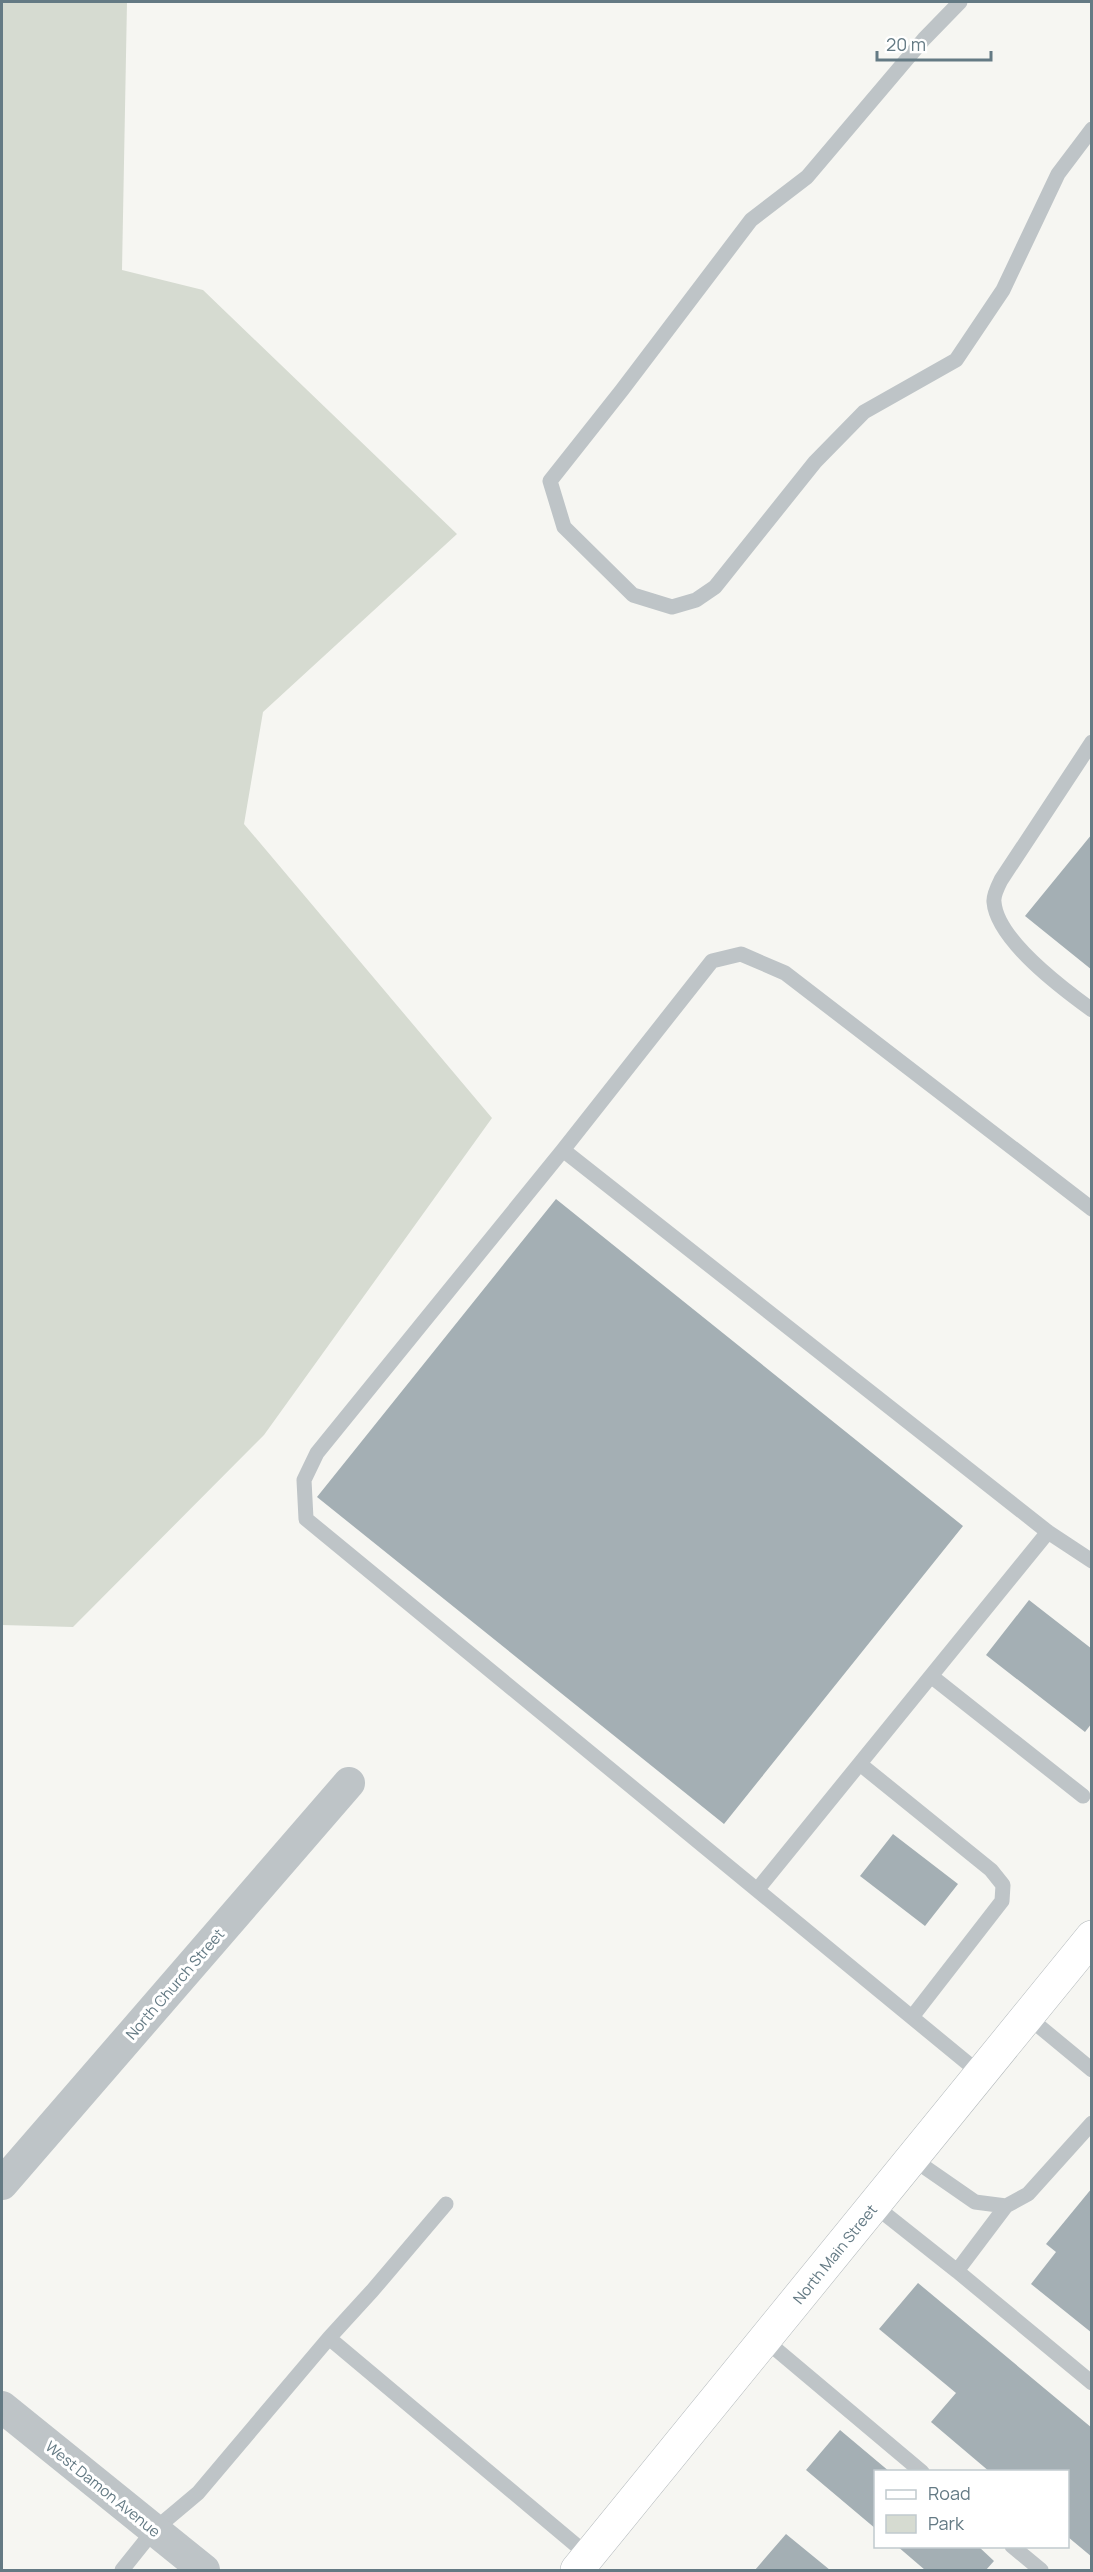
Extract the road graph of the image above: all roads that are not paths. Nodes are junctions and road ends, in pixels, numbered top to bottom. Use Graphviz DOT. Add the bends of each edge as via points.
graph roads {
  1 [pos="960,2"];
  2 [pos="1092,129"];
  3 [pos="1092,742"];
  4 [pos="1092,1010"];
  5 [pos="563,1150"];
  6 [pos="1092,1209"];
  7 [pos="1048,1532"];
  8 [pos="1092,1561"];
  9 [pos="931,1676"];
  10 [pos="860,1764"];
  11 [pos="349,1783"];
  12 [pos="1083,1796"];
  13 [pos="757,1890"];
  14 [pos="1092,1937"];
  15 [pos="912,2017"];
  16 [pos="1028,2017"];
  17 [pos="1092,2070"];
  18 [pos="982,2075"];
  19 [pos="1092,2123"];
  20 [pos="913,2159"];
  21 [pos="2,2184"];
  22 [pos="446,2204"];
  23 [pos="1006,2205"];
  24 [pos="875,2206"];
  25 [pos="957,2271"];
  26 [pos="329,2338"];
  27 [pos="765,2340"];
  28 [pos="1092,2383"];
  29 [pos="2,2407"];
  30 [pos="920,2470"];
  31 [pos="154,2530"];
  32 [pos="1013,2548"];
  33 [pos="583,2563"];
  34 [pos="122,2571"];
  35 [pos="204,2571"];
  36 [pos="1041,2571"];
  1 -- 2 [label="lane" via="807,177 751,220 550,481 564,527 633,595 672,607 696,600 715,587 815,462 864,412 956,360 1003,290 1058,174"];
  3 -- 4 [label="lane" via="1000,880 993,902 1002,924 1026,957"];
  5 -- 6 [label="lane" via="712,961 741,954 785,973"];
  5 -- 7 [label="lane"];
  5 -- 13 [label="lane" via="317,1453 304,1480 306,1519"];
  7 -- 8 [label="lane"];
  7 -- 9 [label="lane"];
  9 -- 10 [label="lane"];
  9 -- 12 [label="lane"];
  10 -- 13 [label="lane"];
  10 -- 15 [label="lane" via="991,1870 1003,1885 1002,1901"];
  11 -- 21 [label="street, North Church Street"];
  13 -- 15 [label="lane"];
  14 -- 16 [label="main road, North Main Street"];
  15 -- 18 [label="lane"];
  16 -- 17 [label="lane"];
  16 -- 18 [label="main road, North Main Street"];
  18 -- 20 [label="main road, North Main Street"];
  19 -- 23 [label="lane" via="1028,2193"];
  20 -- 23 [label="lane" via="975,2202"];
  20 -- 24 [label="main road, North Main Street"];
  22 -- 26 [label="lane"];
  23 -- 25 [label="lane"];
  24 -- 25 [label="lane"];
  24 -- 27 [label="main road, North Main Street"];
  25 -- 28 [label="lane"];
  26 -- 31 [label="lane" via="198,2493"];
  26 -- 33 [label="lane"];
  27 -- 30 [label="lane"];
  27 -- 33 [label="main road, North Main Street"];
  29 -- 31 [label="street, West Damon Avenue"];
  31 -- 34 [label="lane"];
  31 -- 35 [label="street, West Damon Avenue"];
  32 -- 36 [label="lane"];
}
